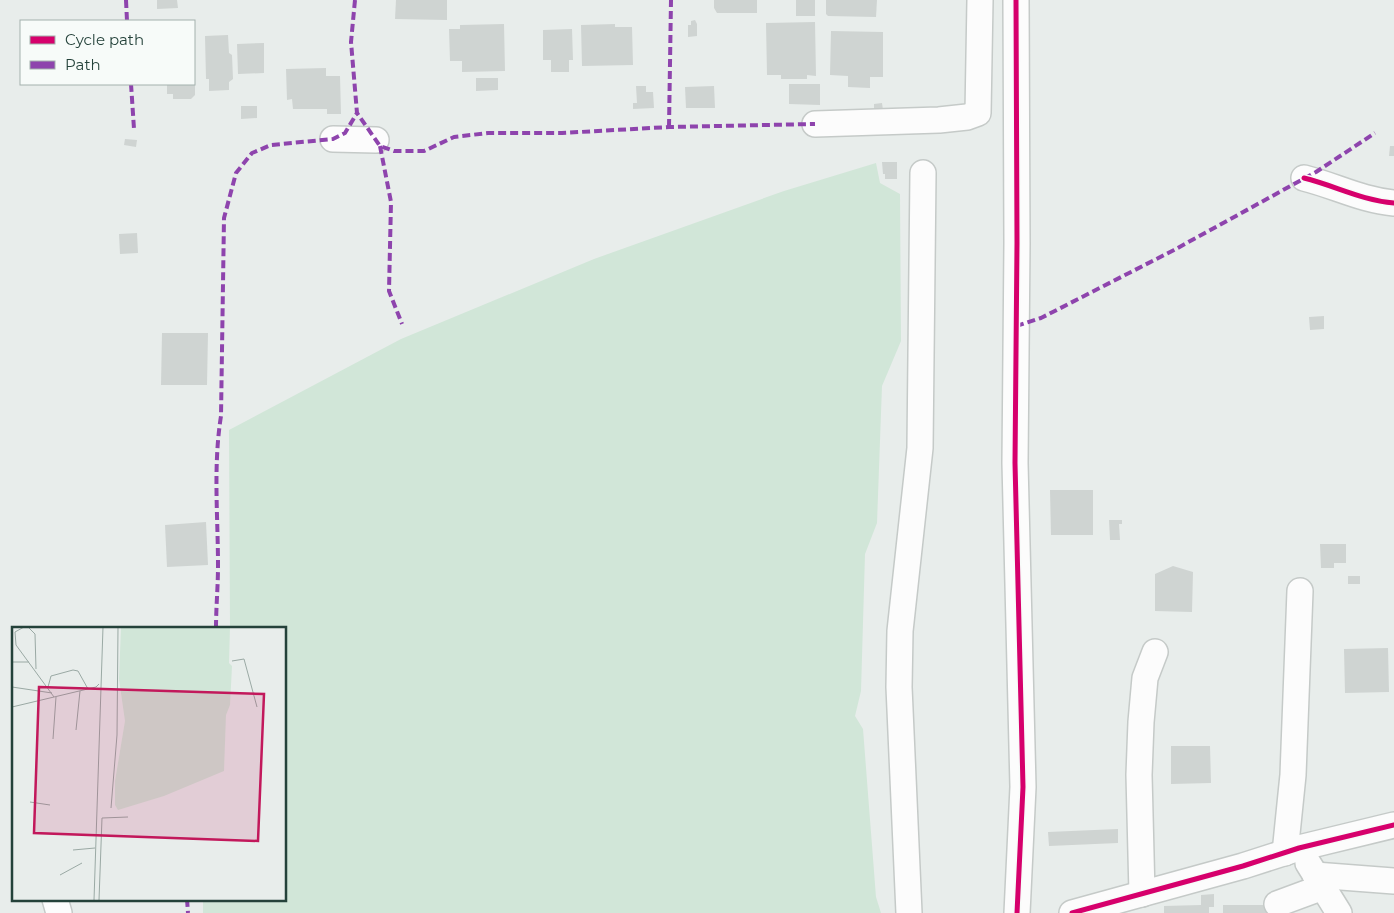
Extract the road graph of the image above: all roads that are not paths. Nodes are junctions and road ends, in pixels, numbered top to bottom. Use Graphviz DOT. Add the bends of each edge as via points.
graph roads {
  1 [pos="980,0"];
  2 [pos="1016,0"];
  3 [pos="815,124"];
  4 [pos="333,139"];
  5 [pos="376,140"];
  6 [pos="923,174"];
  7 [pos="1304,178"];
  8 [pos="1394,203"];
  9 [pos="1300,591"];
  10 [pos="1155,652"];
  11 [pos="1394,825"];
  12 [pos="1292,850"];
  13 [pos="1319,881"];
  14 [pos="1394,881"];
  15 [pos="1142,894"];
  16 [pos="55,900"];
  17 [pos="1277,904"];
  18 [pos="1084,912"];
  19 [pos="59,913"];
  20 [pos="909,913"];
  21 [pos="1017,913"];
  22 [pos="1338,913"];
  1 -- 3 [label="street" via="978,113 939,120"];
  2 -- 21 [label="street" via="1015,463 1023,787"];
  4 -- 5 [label="street"];
  6 -- 20 [label="street" via="920,448 900,631 899,687"];
  7 -- 8 [label="street" via="1374,201"];
  9 -- 12 [label="street"];
  10 -- 15 [label="street" via="1146,678 1141,722"];
  11 -- 12 [label="street"];
  12 -- 13 [label="street"];
  12 -- 15 [label="street"];
  13 -- 14 [label="street"];
  13 -- 17 [label="street"];
  13 -- 22 [label="street"];
  15 -- 18 [label="street"];
  16 -- 19 [label="street"];
}
